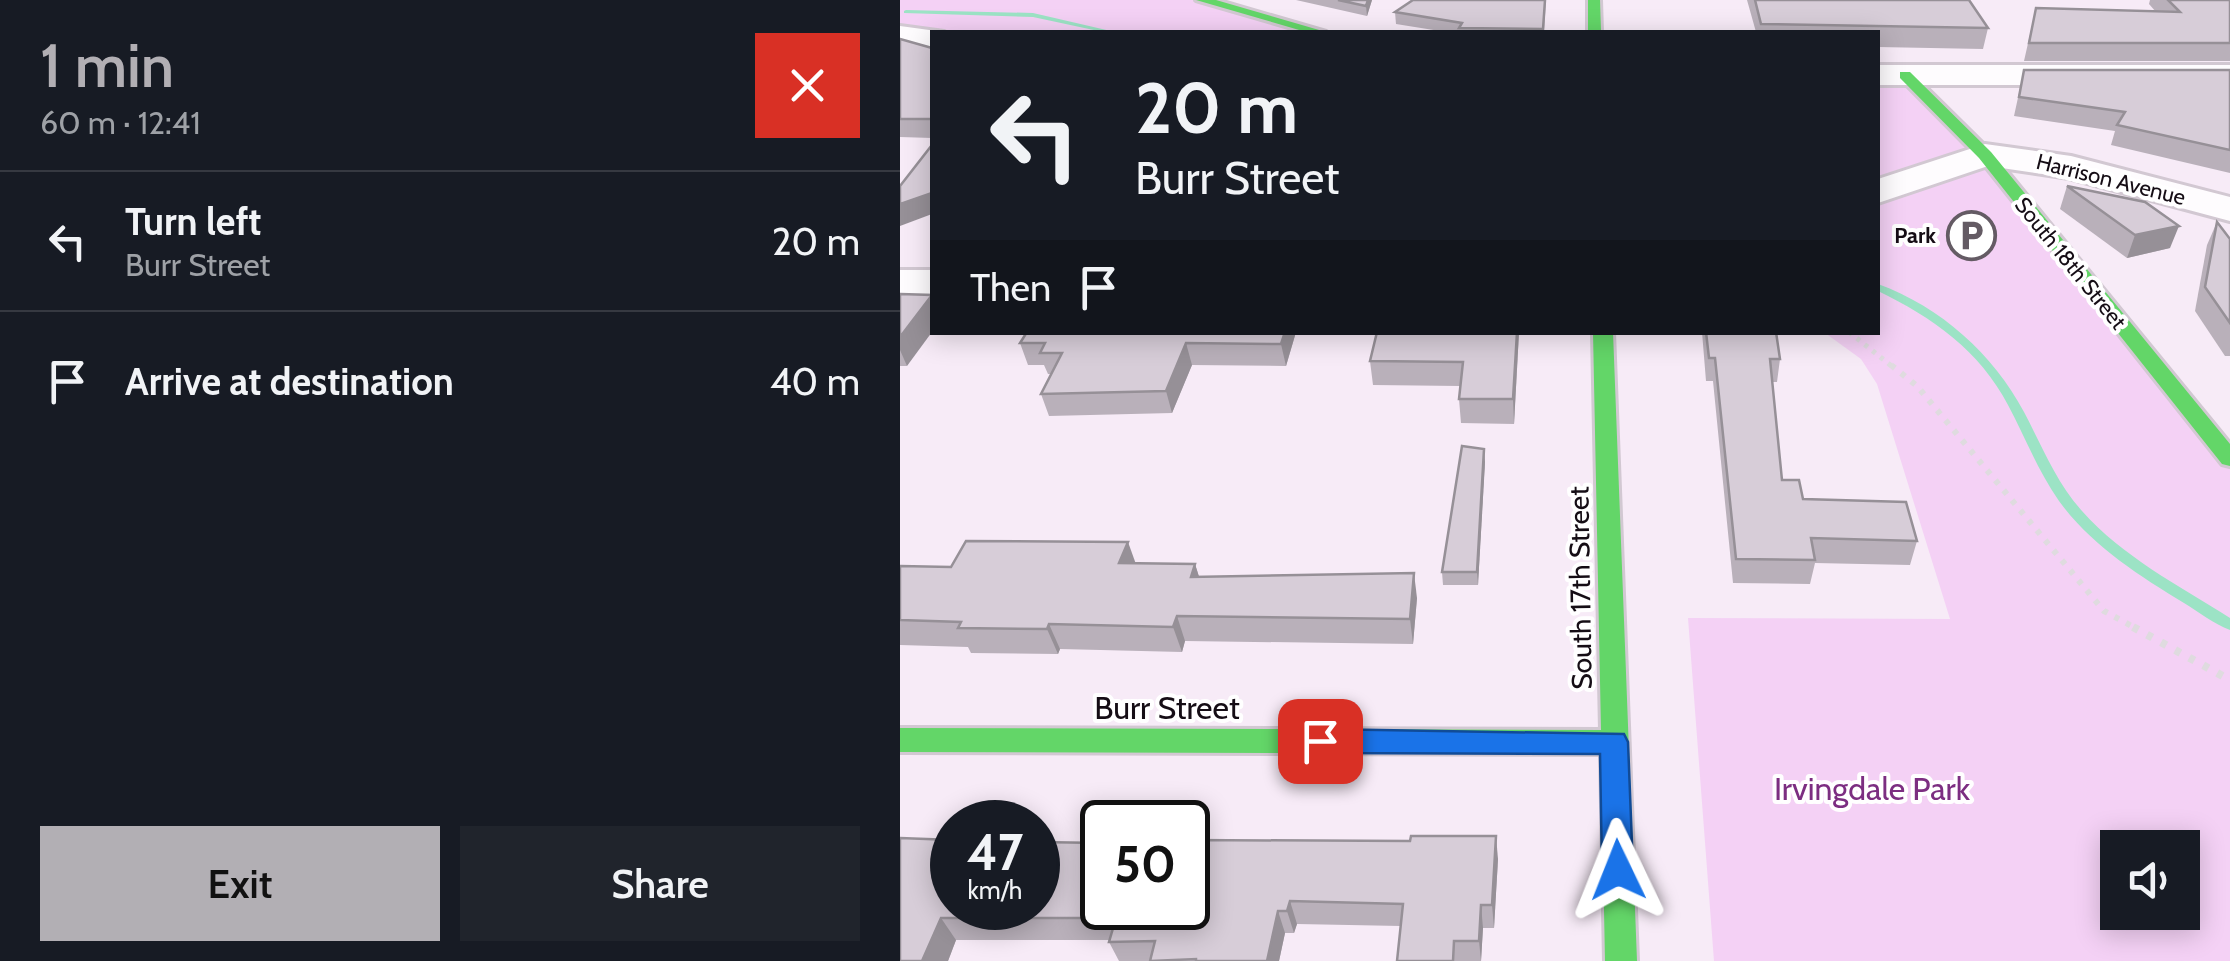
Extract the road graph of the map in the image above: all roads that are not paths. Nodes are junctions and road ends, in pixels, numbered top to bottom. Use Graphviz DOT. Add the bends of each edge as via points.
graph roads {
  1 [pos="1202,0"];
  2 [pos="1594,0"];
  3 [pos="1313,30"];
  4 [pos="1595,30"];
  5 [pos="900,35"];
  6 [pos="930,38"];
  7 [pos="1891,74"];
  8 [pos="2230,76"];
  9 [pos="1984,155"];
  10 [pos="1880,191"];
  11 [pos="2230,209"];
  12 [pos="900,283"];
  13 [pos="930,283"];
  14 [pos="1603,335"];
  15 [pos="2230,459"];
  16 [pos="900,740"];
  17 [pos="1614,742"];
  18 [pos="1620,961"];
  1 -- 3 [label="street"];
  2 -- 4 [label="street"];
  5 -- 6 [label="street"];
  7 -- 8 [label="street"];
  7 -- 9 [label="street, South 18th Street"];
  9 -- 10 [label="street, Harrison Avenue"];
  9 -- 11 [label="street, Harrison Avenue" via="2072,167"];
  9 -- 15 [label="street, South 18th Street"];
  12 -- 13 [label="street"];
  14 -- 17 [label="street, South 17th Street"];
  16 -- 17 [label="street, Burr Street"];
  17 -- 18 [label="street, South 17th Street"];
}
